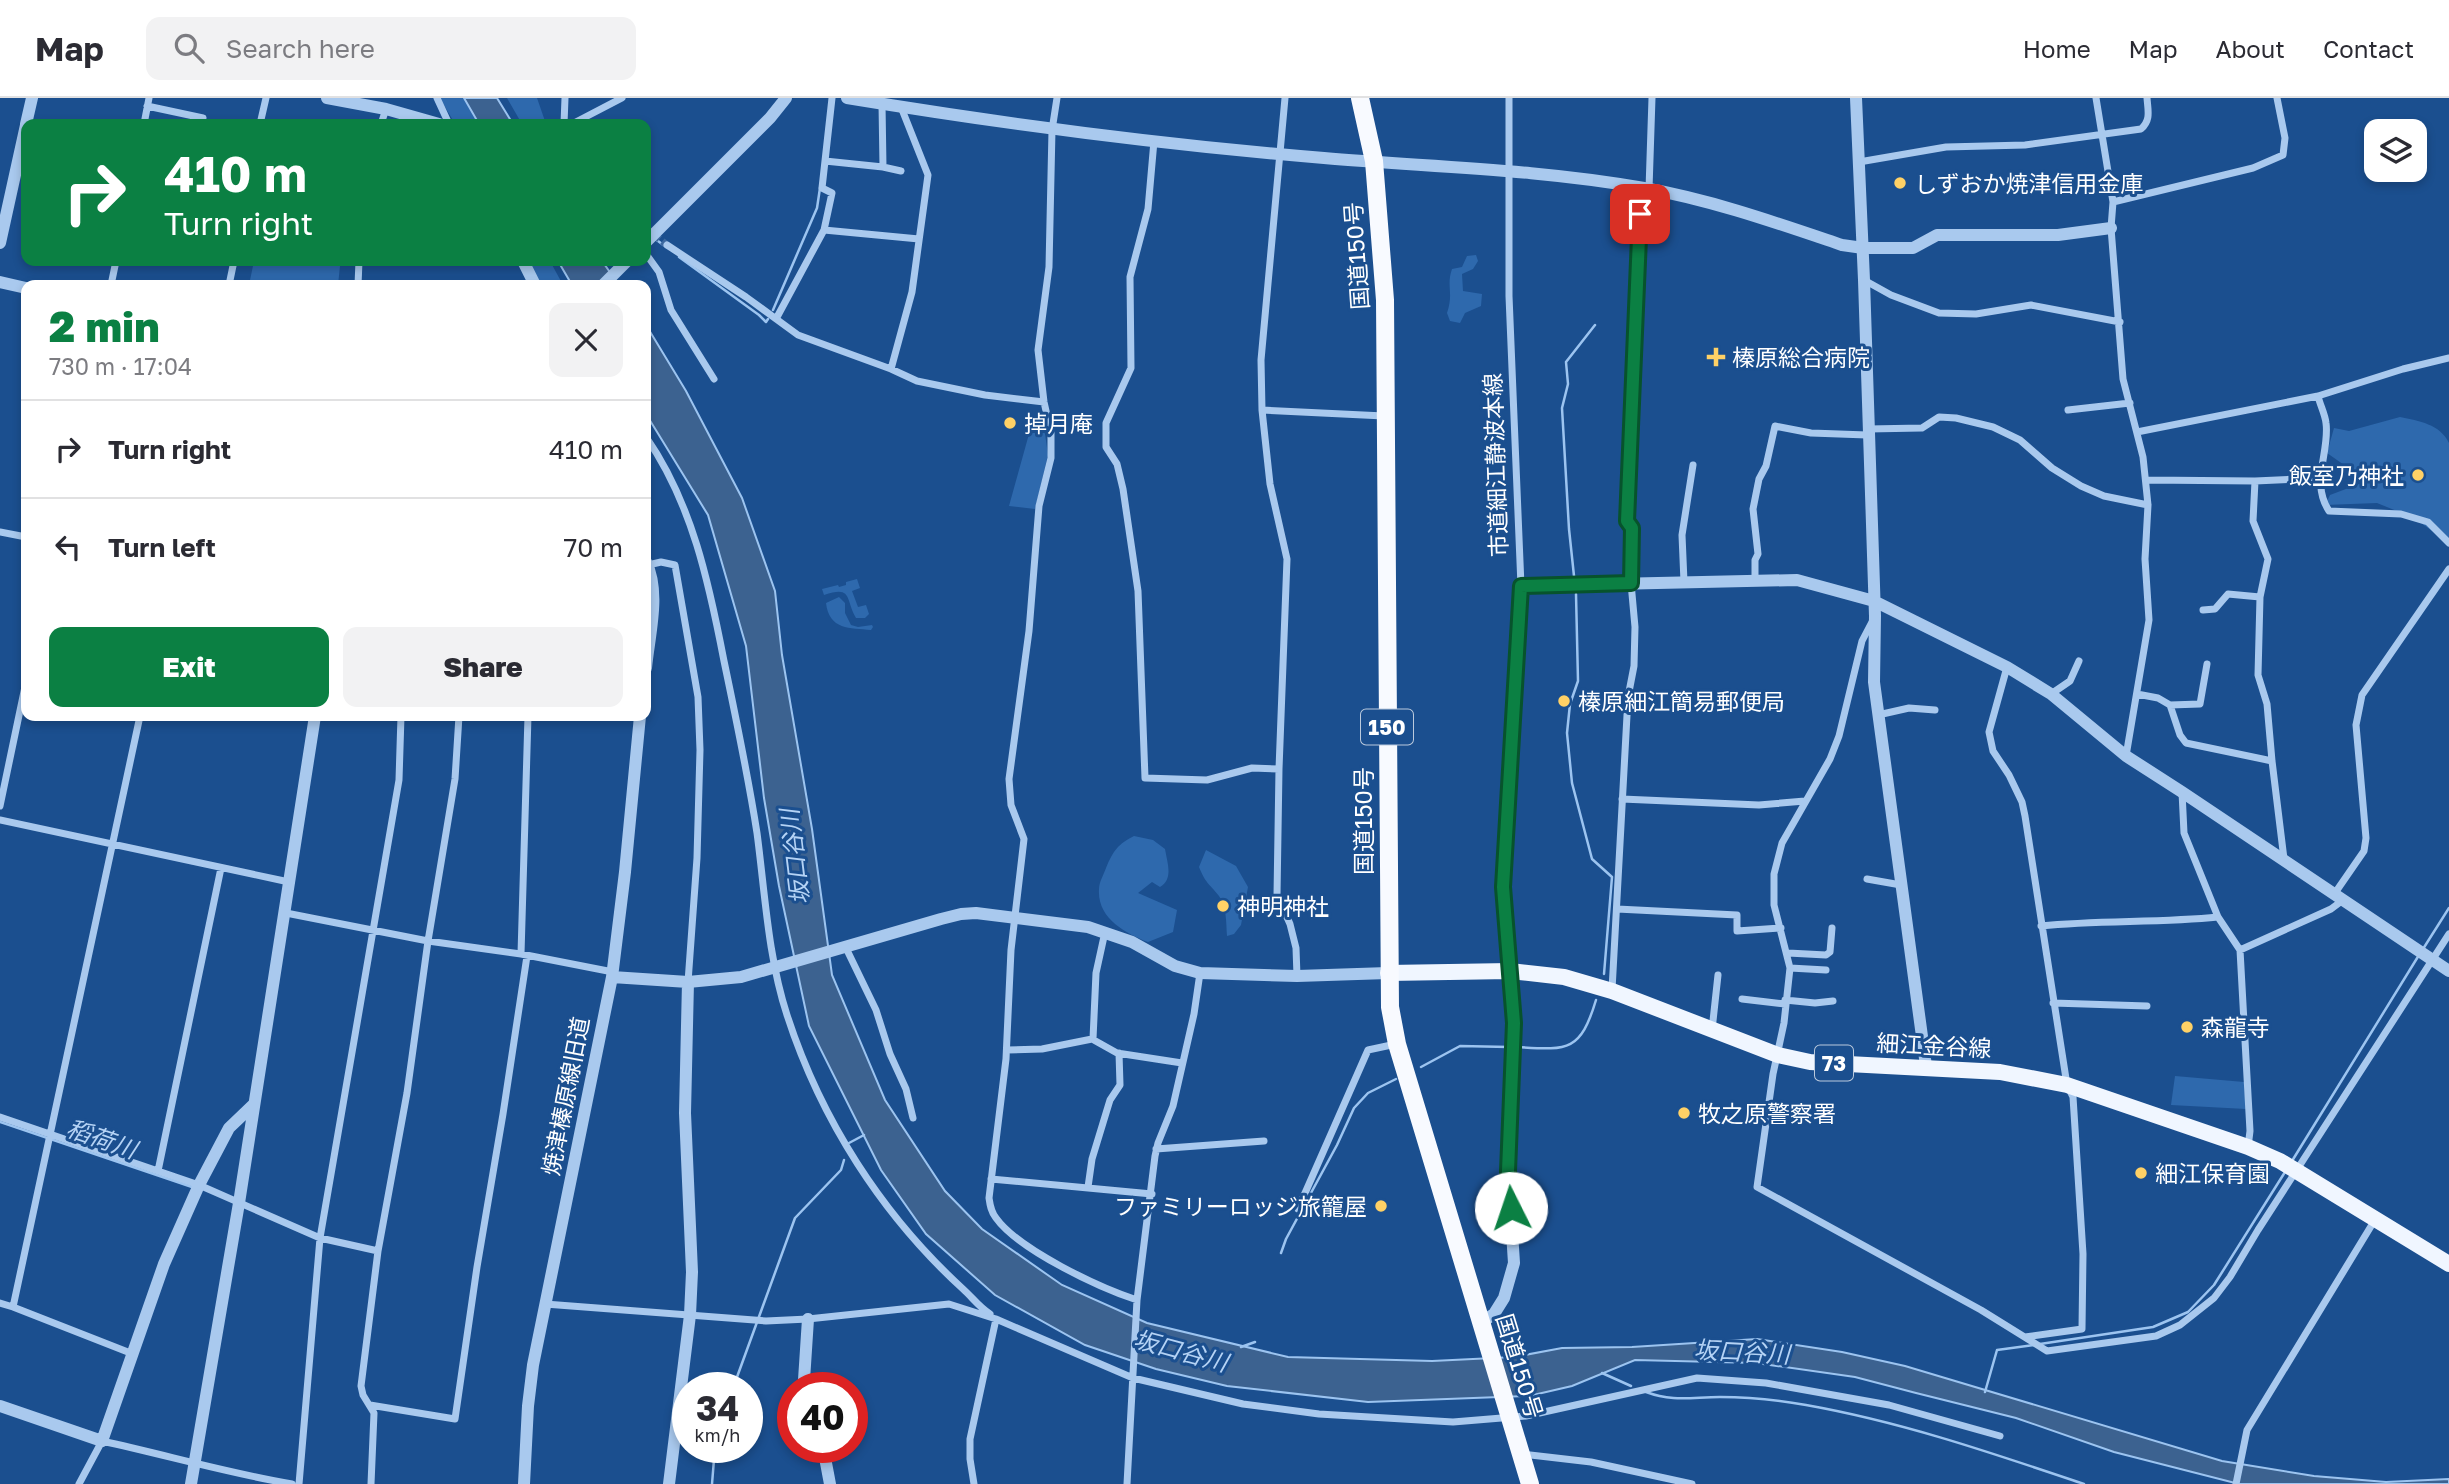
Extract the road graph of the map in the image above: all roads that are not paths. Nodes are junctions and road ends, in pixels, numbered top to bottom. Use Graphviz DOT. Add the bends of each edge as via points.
graph roads {
  1 [pos="32,98"];
  2 [pos="265,98"];
  3 [pos="327,98"];
  4 [pos="437,98"];
  5 [pos="565,98"];
  6 [pos="622,98"];
  7 [pos="786,98"];
  8 [pos="832,98"];
  9 [pos="847,98"];
  10 [pos="1057,98"];
  11 [pos="1285,98"];
  12 [pos="1360,98"];
  13 [pos="1508,98"];
  14 [pos="1652,98"];
  15 [pos="1856,98"];
  16 [pos="2096,98"];
  17 [pos="2147,98"];
  18 [pos="2277,98"];
  19 [pos="148,102"];
  20 [pos="882,104"];
  21 [pos="901,107"];
  22 [pos="386,109"];
  23 [pos="203,118"];
  24 [pos="27,119"];
  25 [pos="261,119"];
  26 [pos="382,119"];
  27 [pos="421,119"];
  28 [pos="447,119"];
  29 [pos="564,119"];
  30 [pos="582,119"];
  31 [pos="1052,130"];
  32 [pos="2101,134"];
  33 [pos="1154,141"];
  34 [pos="21,148"];
  35 [pos="1281,154"];
  36 [pos="1374,161"];
  37 [pos="825,162"];
  38 [pos="1859,162"];
  39 [pos="883,167"];
  40 [pos="901,172"];
  41 [pos="1509,172"];
  42 [pos="1645,188"];
  43 [pos="2113,202"];
  44 [pos="2111,228"];
  45 [pos="824,230"];
  46 [pos="651,237"];
  47 [pos="919,239"];
  48 [pos="0,243"];
  49 [pos="667,245"];
  50 [pos="1863,248"];
  51 [pos="651,261"];
  52 [pos="622,266"];
  53 [pos="608,280"];
  54 [pos="1864,280"];
  55 [pos="0,282"];
  56 [pos="21,287"];
  57 [pos="776,319"];
  58 [pos="2120,322"];
  59 [pos="2449,358"];
  60 [pos="891,369"];
  61 [pos="715,379"];
  62 [pos="2318,396"];
  63 [pos="1044,402"];
  64 [pos="2130,403"];
  65 [pos="1262,410"];
  66 [pos="2068,410"];
  67 [pos="1386,416"];
  68 [pos="1867,432"];
  69 [pos="2137,432"];
  70 [pos="651,447"];
  71 [pos="1693,465"];
  72 [pos="2320,478"];
  73 [pos="2147,480"];
  74 [pos="2255,481"];
  75 [pos="2148,505"];
  76 [pos="0,532"];
  77 [pos="21,536"];
  78 [pos="2449,543"];
  79 [pos="651,563"];
  80 [pos="2449,569"];
  81 [pos="651,578"];
  82 [pos="1755,581"];
  83 [pos="1684,582"];
  84 [pos="1631,583"];
  85 [pos="1521,586"];
  86 [pos="2260,597"];
  87 [pos="1874,601"];
  88 [pos="2203,610"];
  89 [pos="1875,616"];
  90 [pos="651,619"];
  91 [pos="2079,661"];
  92 [pos="2207,664"];
  93 [pos="2007,667"];
  94 [pos="2052,694"];
  95 [pos="2137,694"];
  96 [pos="2170,705"];
  97 [pos="21,706"];
  98 [pos="1935,710"];
  99 [pos="1878,715"];
  100 [pos="139,721"];
  101 [pos="315,721"];
  102 [pos="401,721"];
  103 [pos="459,721"];
  104 [pos="528,721"];
  105 [pos="640,721"];
  106 [pos="2126,756"];
  107 [pos="2272,761"];
  108 [pos="1279,769"];
  109 [pos="2182,792"];
  110 [pos="1622,799"];
  111 [pos="1805,801"];
  112 [pos="0,806"];
  113 [pos="0,820"];
  114 [pos="113,846"];
  115 [pos="2284,859"];
  116 [pos="220,868"];
  117 [pos="1867,880"];
  118 [pos="289,882"];
  119 [pos="1901,885"];
  120 [pos="2339,896"];
  121 [pos="1617,909"];
  122 [pos="286,913"];
  123 [pos="2218,917"];
  124 [pos="1014,919"];
  125 [pos="2041,926"];
  126 [pos="1781,928"];
  127 [pos="1832,928"];
  128 [pos="374,930"];
  129 [pos="1105,932"];
  130 [pos="2449,934"];
  131 [pos="428,941"];
  132 [pos="844,948"];
  133 [pos="2240,950"];
  134 [pos="1788,953"];
  135 [pos="524,955"];
  136 [pos="2425,955"];
  137 [pos="775,968"];
  138 [pos="1790,968"];
  139 [pos="1826,970"];
  140 [pos="1510,971"];
  141 [pos="2449,971"];
  142 [pos="1200,973"];
  143 [pos="1388,973"];
  144 [pos="612,974"];
  145 [pos="1718,975"];
  146 [pos="1297,976"];
  147 [pos="688,982"];
  148 [pos="1612,991"];
  149 [pos="1742,999"];
  150 [pos="1833,1001"];
  151 [pos="1785,1002"];
  152 [pos="2053,1003"];
  153 [pos="2147,1006"];
  154 [pos="1712,1031"];
  155 [pos="1093,1040"];
  156 [pos="1397,1044"];
  157 [pos="1513,1047"];
  158 [pos="1007,1050"];
  159 [pos="1119,1053"];
  160 [pos="1778,1055"];
  161 [pos="1182,1063"];
  162 [pos="1926,1066"];
  163 [pos="2067,1085"];
  164 [pos="254,1105"];
  165 [pos="0,1117"];
  166 [pos="913,1118"];
  167 [pos="51,1135"];
  168 [pos="1265,1141"];
  169 [pos="2248,1147"];
  170 [pos="1157,1149"];
  171 [pos="2291,1166"];
  172 [pos="158,1171"];
  173 [pos="990,1179"];
  174 [pos="199,1185"];
  175 [pos="1088,1187"];
  176 [pos="1152,1194"];
  177 [pos="239,1203"];
  178 [pos="1298,1209"];
  179 [pos="2375,1217"];
  180 [pos="320,1238"];
  181 [pos="378,1251"];
  182 [pos="2449,1264"];
  183 [pos="1137,1300"];
  184 [pos="0,1303"];
  185 [pos="545,1304"];
  186 [pos="13,1307"];
  187 [pos="690,1315"];
  188 [pos="808,1319"];
  189 [pos="996,1319"];
  190 [pos="1482,1322"];
  191 [pos="2027,1338"];
  192 [pos="133,1354"];
  193 [pos="805,1372"];
  194 [pos="1133,1375"];
  195 [pos="370,1405"];
  196 [pos="0,1406"];
  197 [pos="1510,1416"];
  198 [pos="2000,1436"];
  199 [pos="102,1441"];
  200 [pos="1521,1454"];
  201 [pos="195,1462"];
  202 [pos="826,1463"];
  203 [pos="79,1484"];
  204 [pos="191,1484"];
  205 [pos="292,1484"];
  206 [pos="299,1484"];
  207 [pos="371,1484"];
  208 [pos="524,1484"];
  209 [pos="669,1484"];
  210 [pos="830,1484"];
  211 [pos="974,1484"];
  212 [pos="1127,1484"];
  213 [pos="1530,1484"];
  214 [pos="1692,1484"];
  215 [pos="2236,1484"];
  1 -- 24 [label="street"];
  2 -- 25 [label="street"];
  3 -- 22 [label="street"];
  4 -- 28 [label="street"];
  5 -- 29 [label="street"];
  6 -- 30 [label="street"];
  7 -- 46 [label="street"];
  8 -- 37 [label="street"];
  9 -- 20 [label="street"];
  10 -- 31 [label="street"];
  11 -- 35 [label="street"];
  12 -- 36 [label="highway, 国道150号 / 150"];
  13 -- 41 [label="street, 市道細江静波本線"];
  14 -- 42 [label="street"];
  15 -- 38 [label="street"];
  16 -- 32 [label="street"];
  17 -- 32 [label="street" via="2147,123 2141,129"];
  18 -- 43 [label="street" via="2285,138 2283,155 2253,167"];
  19 -- 23 [label="street"];
  20 -- 21 [label="street"];
  20 -- 39 [label="street"];
  21 -- 31 [label="street"];
  21 -- 47 [label="street" via="928,175"];
  22 -- 26 [label="street"];
  22 -- 27 [label="street"];
  31 -- 33 [label="street"];
  31 -- 63 [label="street" via="1049,267 1038,350"];
  32 -- 38 [label="street" via="2025,145 1947,146"];
  32 -- 43 [label="street"];
  33 -- 35 [label="street"];
  33 -- 108 [label="street" via="1148,209 1130,277 1131,368 1106,423 1106,447 1117,464 1123,489 1138,591 1145,778 1207,780 1252,768"];
  34 -- 48 [label="street"];
  35 -- 36 [label="street"];
  35 -- 65 [label="street" via="1261,360"];
  36 -- 41 [label="street"];
  36 -- 67 [label="highway, 国道150号 / 150" via="1385,300"];
  37 -- 39 [label="street"];
  37 -- 45 [label="street" via="822,188 832,193"];
  38 -- 50 [label="street"];
  39 -- 40 [label="street"];
  41 -- 42 [label="street"];
  41 -- 85 [label="street, 市道細江静波本線" via="1509,296"];
  42 -- 50 [label="street"];
  42 -- 84 [label="street" via="1627,521 1632,528"];
  43 -- 44 [label="street"];
  44 -- 50 [label="street" via="2058,235 1937,234 1913,248"];
  44 -- 58 [label="street"];
  45 -- 47 [label="street"];
  45 -- 57 [label="street"];
  47 -- 60 [label="street" via="912,292"];
  49 -- 57 [label="street"];
  50 -- 54 [label="street"];
  51 -- 61 [label="street" via="671,310"];
  52 -- 53 [label="street"];
  54 -- 58 [label="street" via="1939,313 1976,314 2031,306"];
  54 -- 68 [label="street"];
  55 -- 56 [label="street"];
  57 -- 60 [label="street" via="799,335"];
  58 -- 64 [label="street" via="2123,379"];
  59 -- 62 [label="street"];
  60 -- 63 [label="street" via="917,381"];
  62 -- 69 [label="street"];
  62 -- 72 [label="street" via="2327,424"];
  63 -- 124 [label="street" via="1051,458 1039,506 1029,631 1009,779 1011,805 1024,839"];
  64 -- 66 [label="street"];
  64 -- 69 [label="street"];
  65 -- 67 [label="street"];
  65 -- 108 [label="street" via="1270,484 1287,559"];
  67 -- 143 [label="highway, 国道150号 / 150"];
  68 -- 75 [label="street" via="1922,429 1939,417 1993,426 2020,440 2081,486"];
  68 -- 82 [label="street" via="1811,433 1775,426 1753,509 1758,554"];
  68 -- 87 [label="street"];
  69 -- 73 [label="street"];
  70 -- 137 [label="street" via="687,515 710,590 752,798"];
  71 -- 83 [label="street" via="1682,535"];
  72 -- 74 [label="street"];
  72 -- 78 [label="street" via="2329,511 2401,514 2428,522"];
  73 -- 74 [label="street"];
  73 -- 75 [label="street"];
  74 -- 86 [label="street" via="2253,521 2267,559"];
  75 -- 95 [label="street" via="2148,620"];
  76 -- 77 [label="street"];
  79 -- 147 [label="street" via="675,565 698,697 697,858"];
  80 -- 120 [label="street" via="2362,695 2357,725 2366,838 2364,851"];
  81 -- 90 [label="street"];
  82 -- 83 [label="street"];
  82 -- 87 [label="street" via="1797,580"];
  83 -- 84 [label="street"];
  84 -- 85 [label="street"];
  84 -- 110 [label="street" via="1634,666"];
  85 -- 140 [label="street, 市道細江静波本線" via="1503,887"];
  86 -- 88 [label="street" via="2228,594 2216,609"];
  86 -- 107 [label="street" via="2259,675 2267,704"];
  87 -- 89 [label="street"];
  87 -- 93 [label="street"];
  89 -- 99 [label="street"];
  89 -- 111 [label="street" via="1862,641 1839,736"];
  91 -- 94 [label="street" via="2070,681"];
  92 -- 96 [label="street" via="2200,704"];
  93 -- 94 [label="street"];
  93 -- 125 [label="street" via="1989,732 1993,751 2022,802"];
  94 -- 106 [label="street"];
  95 -- 96 [label="street"];
  95 -- 106 [label="street"];
  96 -- 107 [label="street" via="2186,743"];
  97 -- 112 [label="street"];
  98 -- 99 [label="street" via="1909,708"];
  99 -- 119 [label="street"];
  100 -- 114 [label="street"];
  101 -- 118 [label="street"];
  102 -- 128 [label="street" via="399,780"];
  103 -- 131 [label="street" via="455,779"];
  104 -- 135 [label="street"];
  105 -- 144 [label="street, 焼津榛原線旧道"];
  106 -- 109 [label="street"];
  107 -- 115 [label="street"];
  108 -- 146 [label="street" via="1277,895 1296,948"];
  109 -- 115 [label="street"];
  109 -- 123 [label="street" via="2184,833"];
  110 -- 111 [label="street" via="1759,805"];
  110 -- 121 [label="street"];
  111 -- 126 [label="street" via="1782,843 1774,874 1774,905"];
  113 -- 114 [label="street"];
  114 -- 116 [label="street"];
  114 -- 167 [label="street"];
  115 -- 120 [label="street"];
  116 -- 118 [label="street"];
  116 -- 172 [label="street"];
  117 -- 119 [label="street"];
  118 -- 122 [label="street"];
  119 -- 162 [label="street"];
  120 -- 133 [label="street" via="2331,909"];
  120 -- 136 [label="street"];
  121 -- 126 [label="street" via="1737,915 1737,931"];
  121 -- 148 [label="street"];
  122 -- 128 [label="street"];
  122 -- 164 [label="street"];
  123 -- 125 [label="street"];
  123 -- 133 [label="street"];
  124 -- 129 [label="street"];
  124 -- 132 [label="street" via="961,914"];
  124 -- 158 [label="street"];
  125 -- 152 [label="street"];
  126 -- 134 [label="street"];
  127 -- 134 [label="street" via="1826,955"];
  128 -- 131 [label="street"];
  128 -- 180 [label="street"];
  129 -- 142 [label="street"];
  129 -- 155 [label="street" via="1096,973"];
  130 -- 136 [label="street"];
  131 -- 135 [label="street"];
  131 -- 181 [label="street"];
  132 -- 137 [label="street"];
  132 -- 166 [label="street" via="876,1010"];
  133 -- 169 [label="street"];
  134 -- 138 [label="street"];
  135 -- 144 [label="street"];
  135 -- 195 [label="street" via="455,1419"];
  136 -- 141 [label="street"];
  136 -- 171 [label="street"];
  137 -- 147 [label="street"];
  137 -- 189 [label="street" via="812,1082 847,1147 882,1202 918,1245"];
  138 -- 139 [label="street"];
  138 -- 151 [label="street"];
  140 -- 143 [label="main road, 細江金谷線 / 73"];
  140 -- 148 [label="main road, 細江金谷線 / 73" via="1564,977"];
  140 -- 157 [label="street, 市道細江静波本線"];
  142 -- 146 [label="street"];
  142 -- 161 [label="street"];
  143 -- 146 [label="street"];
  143 -- 156 [label="highway, 国道150号 / 150"];
  144 -- 147 [label="street"];
  144 -- 185 [label="street, 焼津榛原線旧道"];
  145 -- 154 [label="street"];
  147 -- 187 [label="street" via="685,1113"];
  148 -- 154 [label="main road, 細江金谷線 / 73"];
  149 -- 151 [label="street"];
  150 -- 151 [label="street"];
  151 -- 160 [label="street"];
  152 -- 153 [label="street"];
  152 -- 163 [label="street"];
  154 -- 160 [label="main road, 細江金谷線 / 73"];
  155 -- 158 [label="street"];
  155 -- 159 [label="street"];
  156 -- 178 [label="street" via="1368,1050"];
  156 -- 190 [label="highway, 国道150号 / 150"];
  157 -- 190 [label="street, 市道細江静波本線" via="1508,1171 1514,1263 1504,1298"];
  158 -- 173 [label="street"];
  159 -- 161 [label="street"];
  159 -- 175 [label="street" via="1120,1085 1110,1100"];
  160 -- 162 [label="main road, 細江金谷線 / 73" via="1810,1062"];
  160 -- 191 [label="street" via="1756,1187"];
  161 -- 170 [label="street"];
  162 -- 163 [label="main road, 細江金谷線 / 73" via="2000,1072"];
  163 -- 169 [label="main road, 細江金谷線 / 73"];
  163 -- 191 [label="street" via="2073,1097 2081,1205 2082,1329"];
  164 -- 174 [label="street" via="229,1128"];
  164 -- 177 [label="street"];
  165 -- 167 [label="street"];
  167 -- 172 [label="street"];
  167 -- 186 [label="street"];
  168 -- 170 [label="street"];
  169 -- 171 [label="main road, 細江金谷線 / 73"];
  170 -- 176 [label="street"];
  171 -- 179 [label="main road, 細江金谷線 / 73"];
  171 -- 191 [label="street" via="2222,1288 2180,1325 2156,1336 2047,1351"];
  172 -- 174 [label="street"];
  173 -- 175 [label="street"];
  173 -- 183 [label="street" via="991,1207 998,1222 1063,1267"];
  174 -- 177 [label="street"];
  174 -- 192 [label="street" via="164,1264"];
  175 -- 176 [label="street"];
  176 -- 183 [label="street"];
  177 -- 180 [label="street"];
  177 -- 201 [label="street"];
  179 -- 182 [label="main road, 細江金谷線 / 73"];
  179 -- 215 [label="street" via="2247,1430"];
  180 -- 181 [label="street"];
  180 -- 206 [label="street"];
  181 -- 195 [label="street" via="361,1386"];
  183 -- 194 [label="street"];
  184 -- 186 [label="street"];
  185 -- 187 [label="street"];
  185 -- 208 [label="street, 焼津榛原線旧道" via="529,1396"];
  186 -- 192 [label="street"];
  187 -- 188 [label="street"];
  187 -- 209 [label="street"];
  188 -- 189 [label="street" via="948,1304"];
  188 -- 193 [label="street"];
  189 -- 194 [label="street"];
  189 -- 211 [label="street" via="970,1439"];
  190 -- 197 [label="highway, 国道150号 / 150"];
  192 -- 199 [label="street"];
  194 -- 197 [label="street" via="1243,1404 1319,1414 1453,1423"];
  194 -- 212 [label="street"];
  195 -- 207 [label="street" via="374,1413"];
  196 -- 199 [label="street"];
  197 -- 198 [label="street" via="1697,1378 1766,1383 1889,1405"];
  197 -- 200 [label="highway, 国道150号 / 150"];
  199 -- 201 [label="street"];
  199 -- 203 [label="street"];
  200 -- 213 [label="highway, 国道150号 / 150"];
  200 -- 214 [label="street" via="1591,1462"];
  201 -- 204 [label="street"];
  201 -- 205 [label="street"];
  202 -- 210 [label="street"];
}
